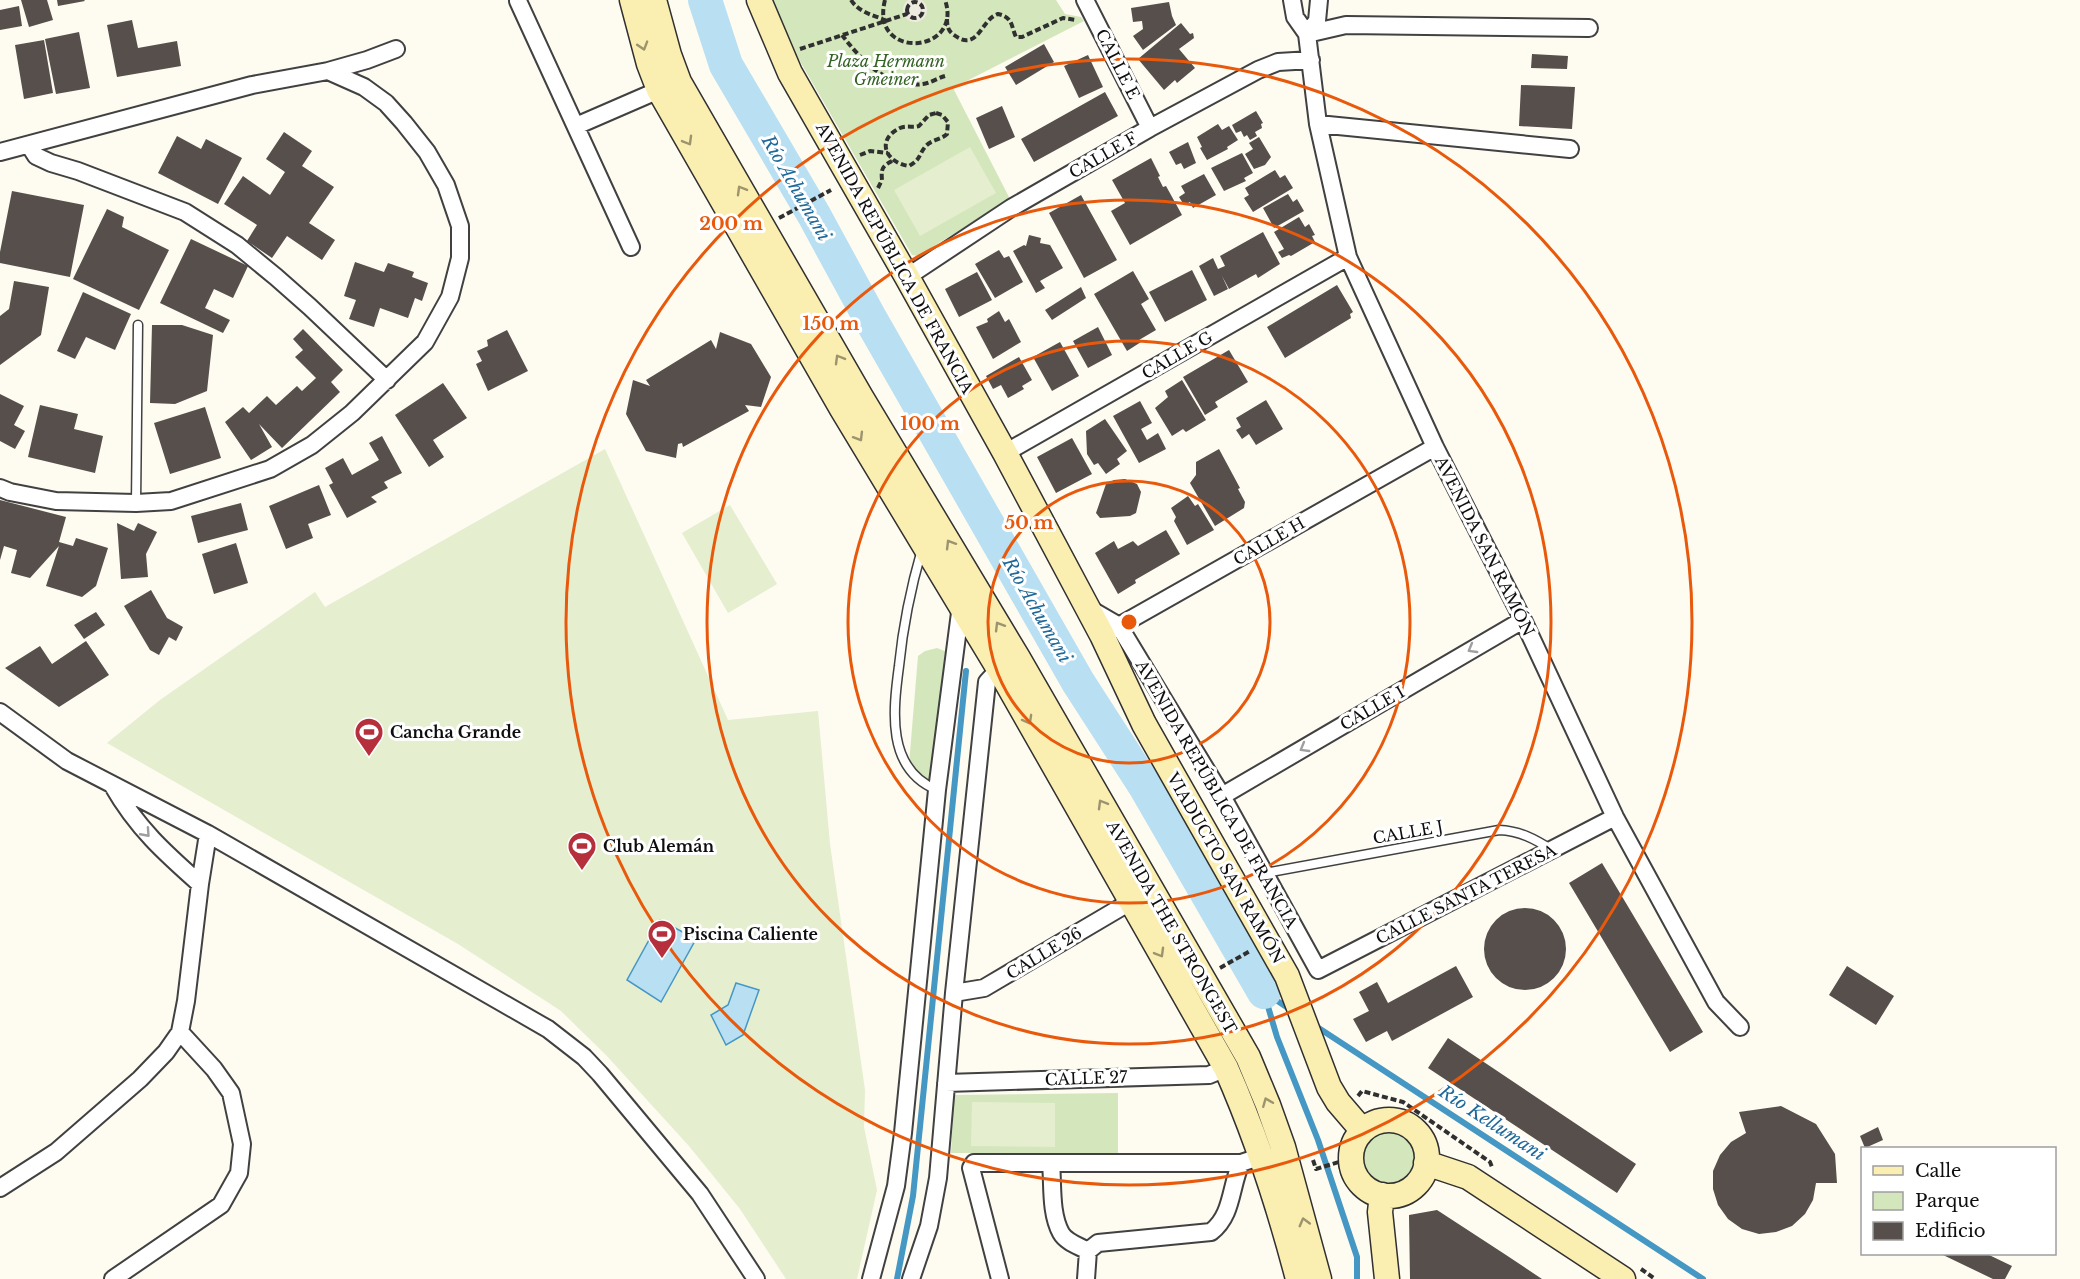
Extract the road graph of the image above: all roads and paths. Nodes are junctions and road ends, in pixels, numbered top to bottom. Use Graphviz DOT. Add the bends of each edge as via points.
graph roads {
  1 [pos="632,0"];
  2 [pos="654,0"];
  3 [pos="759,0"];
  4 [pos="851,0"];
  5 [pos="885,0"];
  6 [pos="1085,0"];
  7 [pos="1292,0"];
  8 [pos="1319,0"];
  9 [pos="518,1"];
  10 [pos="917,1"];
  11 [pos="947,1"];
  12 [pos="908,14"];
  13 [pos="947,19"];
  14 [pos="884,20"];
  15 [pos="1081,20"];
  16 [pos="1589,28"];
  17 [pos="1307,34"];
  18 [pos="842,35"];
  19 [pos="396,49"];
  20 [pos="798,49"];
  21 [pos="1311,60"];
  22 [pos="328,72"];
  23 [pos="945,76"];
  24 [pos="669,86"];
  25 [pos="1318,124"];
  26 [pos="576,126"];
  27 [pos="1150,128"];
  28 [pos="29,145"];
  29 [pos="1570,149"];
  30 [pos="0,152"];
  31 [pos="888,153"];
  32 [pos="859,156"];
  33 [pos="892,161"];
  34 [pos="877,189"];
  35 [pos="829,191"];
  36 [pos="773,221"];
  37 [pos="631,247"];
  38 [pos="1348,257"];
  39 [pos="907,277"];
  40 [pos="138,325"];
  41 [pos="387,380"];
  42 [pos="851,403"];
  43 [pos="1435,447"];
  44 [pos="1005,453"];
  45 [pos="0,488"];
  46 [pos="136,504"];
  47 [pos="923,546"];
  48 [pos="971,600"];
  49 [pos="1086,607"];
  50 [pos="1523,620"];
  51 [pos="1110,631"];
  52 [pos="1009,664"];
  53 [pos="0,712"];
  54 [pos="113,785"];
  55 [pos="937,790"];
  56 [pos="1222,796"];
  57 [pos="1615,817"];
  58 [pos="208,834"];
  59 [pos="1552,850"];
  60 [pos="1265,873"];
  61 [pos="200,884"];
  62 [pos="1141,897"];
  63 [pos="1258,938"];
  64 [pos="1318,970"];
  65 [pos="1211,974"];
  66 [pos="954,993"];
  67 [pos="1740,1028"];
  68 [pos="180,1032"];
  69 [pos="1248,1057"];
  70 [pos="1226,1068"];
  71 [pos="946,1083"];
  72 [pos="1345,1111"];
  73 [pos="1362,1130"];
  74 [pos="1262,1156"];
  75 [pos="1313,1160"];
  76 [pos="1051,1163"];
  77 [pos="1426,1163"];
  78 [pos="1494,1172"];
  79 [pos="1343,1176"];
  80 [pos="0,1188"];
  81 [pos="1382,1195"];
  82 [pos="1088,1251"];
  83 [pos="113,1279"];
  84 [pos="756,1279"];
  85 [pos="871,1279"];
  86 [pos="911,1279"];
  87 [pos="1000,1279"];
  88 [pos="1086,1279"];
  89 [pos="1298,1279"];
  90 [pos="1319,1279"];
  91 [pos="1387,1279"];
  92 [pos="1623,1279"];
  1 -- 24 [label="main road, one-way" via="643,45"];
  2 -- 24 [label="main road" via="669,55"];
  3 -- 39 [label="main road, AVENIDA REPÚBLICA DE FRANCIA" via="790,73"];
  4 -- 14 [label="path" via="854,6"];
  5 -- 14 [label="path"];
  6 -- 27 [label="street, CALLE E"];
  7 -- 17 [label="street, AVENIDA SAN RAMÓN" via="1295,17"];
  8 -- 17 [label="street" via="1317,21"];
  9 -- 26 [label="street"];
  10 -- 12 [label="path" via="909,4"];
  10 -- 12 [label="path" via="923,8 921,15 914,18"];
  11 -- 13 [label="path"];
  12 -- 14 [label="path"];
  13 -- 14 [label="path" via="936,37 916,44 896,38"];
  13 -- 15 [label="path" via="947,27 956,37 970,40 982,31 987,19 998,14 1010,20 1016,37 1064,18"];
  14 -- 18 [label="path"];
  16 -- 17 [label="street" via="1346,25"];
  17 -- 21 [label="street, AVENIDA SAN RAMÓN"];
  18 -- 20 [label="path"];
  18 -- 23 [label="path" via="868,64 899,83 923,84"];
  19 -- 22 [label="street"];
  21 -- 25 [label="street, AVENIDA SAN RAMÓN"];
  21 -- 27 [label="street, CALLE F" via="1278,62 1258,70"];
  22 -- 28 [label="street" via="252,85"];
  22 -- 41 [label="street" via="364,87 404,123 446,185 460,226 460,258 450,297 425,342"];
  24 -- 26 [label="street"];
  24 -- 42 [label="main road"];
  25 -- 29 [label="street"];
  25 -- 38 [label="street, AVENIDA SAN RAMÓN"];
  26 -- 37 [label="street"];
  27 -- 39 [label="street, CALLE F" via="1011,207"];
  28 -- 30 [label="street"];
  28 -- 41 [label="street" via="36,156 51,163 185,212 237,246 310,307"];
  31 -- 32 [label="path" via="870,151"];
  31 -- 33 [label="path"];
  31 -- 33 [label="path" via="887,138 902,128 919,126 936,113 948,122 947,134 924,147 917,162 909,166"];
  33 -- 34 [label="path" via="883,166"];
  35 -- 36 [label="path"];
  38 -- 43 [label="street, AVENIDA SAN RAMÓN"];
  38 -- 44 [label="street, CALLE G"];
  39 -- 44 [label="main road, AVENIDA REPÚBLICA DE FRANCIA"];
  40 -- 46 [label="lane"];
  41 -- 46 [label="street" via="312,445 270,469 171,501"];
  42 -- 47 [label="main road, one-way"];
  48 -- 42 [label="main road, one-way"];
  43 -- 50 [label="street, AVENIDA SAN RAMÓN"];
  43 -- 51 [label="street, CALLE H"];
  44 -- 49 [label="main road, AVENIDA REPÚBLICA DE FRANCIA"];
  45 -- 46 [label="street" via="56,501"];
  47 -- 48 [label="main road"];
  47 -- 55 [label="lane" via="903,628 894,710 901,754 908,768 924,784"];
  48 -- 52 [label="main road, AVENIDA THE STRONGEST"];
  48 -- 55 [label="street"];
  49 -- 51 [label="main road, VIADUCTO SAN RAMÓN"];
  50 -- 56 [label="street, CALLE I, one-way"];
  50 -- 57 [label="street, AVENIDA SAN RAMÓN"];
  51 -- 56 [label="street, AVENIDA REPÚBLICA DE FRANCIA"];
  51 -- 63 [label="main road, VIADUCTO SAN RAMÓN" via="1144,724"];
  52 -- 62 [label="main road, AVENIDA THE STRONGEST"];
  52 -- 66 [label="street" via="987,682"];
  53 -- 54 [label="street" via="67,761"];
  54 -- 58 [label="street"];
  54 -- 61 [label="street, one-way" via="144,831"];
  55 -- 85 [label="street" via="896,1186"];
  56 -- 60 [label="street, AVENIDA REPÚBLICA DE FRANCIA"];
  57 -- 59 [label="street, CALLE SANTA TERESA"];
  57 -- 67 [label="street, AVENIDA SAN RAMÓN" via="1716,1002"];
  58 -- 61 [label="street"];
  58 -- 84 [label="street" via="548,1029 584,1057 700,1194"];
  59 -- 60 [label="lane, CALLE J" via="1529,836 1499,830"];
  59 -- 64 [label="street, CALLE SANTA TERESA"];
  60 -- 64 [label="street, AVENIDA REPÚBLICA DE FRANCIA"];
  61 -- 68 [label="street"];
  62 -- 66 [label="street, CALLE 26" via="984,988"];
  62 -- 69 [label="main road, AVENIDA THE STRONGEST"];
  62 -- 70 [label="main road, AVENIDA THE STRONGEST, one-way"];
  63 -- 65 [label="path"];
  63 -- 72 [label="main road, VIADUCTO SAN RAMÓN" via="1287,976 1329,1087"];
  66 -- 71 [label="street"];
  68 -- 80 [label="street" via="140,1079 73,1138"];
  68 -- 83 [label="street" via="231,1093 242,1144 239,1173 221,1205"];
  69 -- 70 [label="main road"];
  74 -- 69 [label="main road, AVENIDA THE STRONGEST, one-way" via="1268,1104"];
  70 -- 71 [label="street, CALLE 27" via="1209,1075"];
  70 -- 74 [label="main road, AVENIDA THE STRONGEST"];
  71 -- 86 [label="street" via="938,1178 929,1226"];
  72 -- 73 [label="main road, VIADUCTO SAN RAMÓN"];
  72 -- 78 [label="path" via="1362,1091 1402,1102 1491,1162"];
  73 -- 77 [label="main road" via="1381,1120 1404,1123 1422,1139"];
  73 -- 81 [label="main road" via="1351,1149 1353,1172 1370,1191"];
  74 -- 76 [label="street"];
  74 -- 82 [label="street" via="1219,1226 1211,1232 1098,1243"];
  74 -- 89 [label="main road, AVENIDA THE STRONGEST"];
  90 -- 74 [label="main road, AVENIDA THE STRONGEST, one-way"];
  75 -- 79 [label="path" via="1316,1169 1339,1162"];
  76 -- 82 [label="street" via="1055,1217 1061,1234"];
  76 -- 87 [label="street" via="972,1165"];
  77 -- 81 [label="main road" via="1411,1189 1393,1196"];
  77 -- 92 [label="main road" via="1468,1177"];
  81 -- 91 [label="main road" via="1380,1212"];
  82 -- 88 [label="street"];
}
